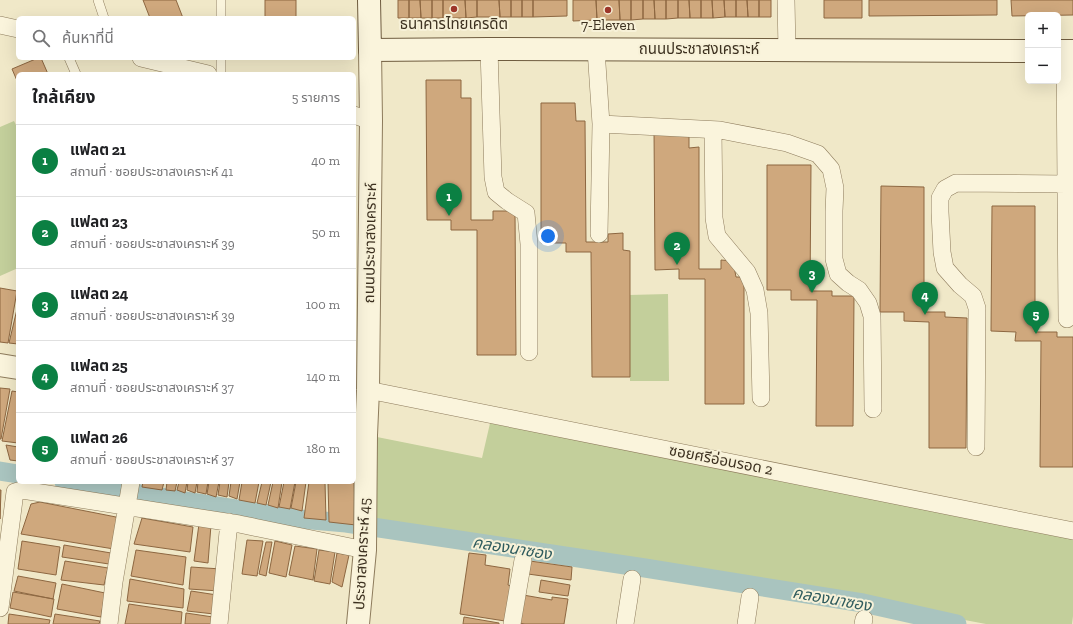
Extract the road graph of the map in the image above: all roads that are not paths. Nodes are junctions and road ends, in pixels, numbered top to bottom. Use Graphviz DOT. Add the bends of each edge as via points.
graph roads {
  1 [pos="98,0"];
  2 [pos="220,0"];
  3 [pos="369,0"];
  4 [pos="786,0"];
  5 [pos="103,16"];
  6 [pos="221,16"];
  7 [pos="0,25"];
  8 [pos="16,29"];
  9 [pos="489,49"];
  10 [pos="596,49"];
  11 [pos="370,50"];
  12 [pos="787,50"];
  13 [pos="1025,50"];
  14 [pos="1065,51"];
  15 [pos="71,60"];
  16 [pos="149,60"];
  17 [pos="221,60"];
  18 [pos="75,72"];
  19 [pos="200,72"];
  20 [pos="221,72"];
  21 [pos="363,118"];
  22 [pos="601,124"];
  23 [pos="714,130"];
  24 [pos="1067,184"];
  25 [pos="599,234"];
  26 [pos="1067,319"];
  27 [pos="529,352"];
  28 [pos="0,365"];
  29 [pos="16,368"];
  30 [pos="368,390"];
  31 [pos="761,398"];
  32 [pos="873,409"];
  33 [pos="360,434"];
  34 [pos="976,447"];
  35 [pos="131,484"];
  36 [pos="127,505"];
  37 [pos="230,522"];
  38 [pos="1073,531"];
  39 [pos="365,550"];
  40 [pos="523,560"];
  41 [pos="632,579"];
  42 [pos="750,597"];
  43 [pos="0,608"];
  44 [pos="108,624"];
  45 [pos="219,624"];
  46 [pos="358,624"];
  47 [pos="512,624"];
  48 [pos="625,624"];
  49 [pos="746,624"];
  1 -- 5 [label="lane"];
  2 -- 6 [label="lane"];
  3 -- 11 [label="main road, ถนนประชาสงเคราะห์"];
  4 -- 12 [label="street"];
  7 -- 8 [label="street"];
  9 -- 10 [label="main road, ถนนประชาสงเคราะห์"];
  9 -- 11 [label="main road, ถนนประชาสงเคราะห์"];
  9 -- 27 [label="street" via="493,177 496,192 526,213 529,244"];
  10 -- 12 [label="main road, ถนนประชาสงเคราะห์"];
  10 -- 22 [label="street"];
  11 -- 21 [label="main road, ถนนประชาสงเคราะห์"];
  12 -- 13 [label="main road, ถนนประชาสงเคราะห์"];
  14 -- 24 [label="street"];
  15 -- 18 [label="lane"];
  16 -- 19 [label="street"];
  17 -- 20 [label="lane"];
  21 -- 30 [label="main road, ถนนประชาสงเคราะห์"];
  22 -- 23 [label="street"];
  22 -- 25 [label="street"];
  23 -- 31 [label="street" via="714,218 717,236 746,272 755,290 759,313"];
  23 -- 32 [label="street" via="787,143 818,154 831,170 835,188 834,259 838,274 859,290 868,303 872,316"];
  24 -- 26 [label="street"];
  24 -- 34 [label="street" via="956,183 944,189 940,198 945,268 973,296 977,308"];
  28 -- 29 [label="main road"];
  30 -- 33 [label="main road, ถนนประชาสงเคราะห์"];
  30 -- 38 [label="street, ซอยศรีอ่อนรอด 2"];
  33 -- 39 [label="main road, ประชาสงเคราะห์ 45" via="366,509"];
  35 -- 36 [label="street"];
  36 -- 37 [label="street"];
  36 -- 43 [label="street" via="22,490 15,492"];
  36 -- 44 [label="street"];
  37 -- 39 [label="street"];
  37 -- 45 [label="street"];
  39 -- 46 [label="main road, ประชาสงเคราะห์ 45"];
  40 -- 47 [label="street"];
  41 -- 48 [label="street"];
  42 -- 49 [label="street"];
}
